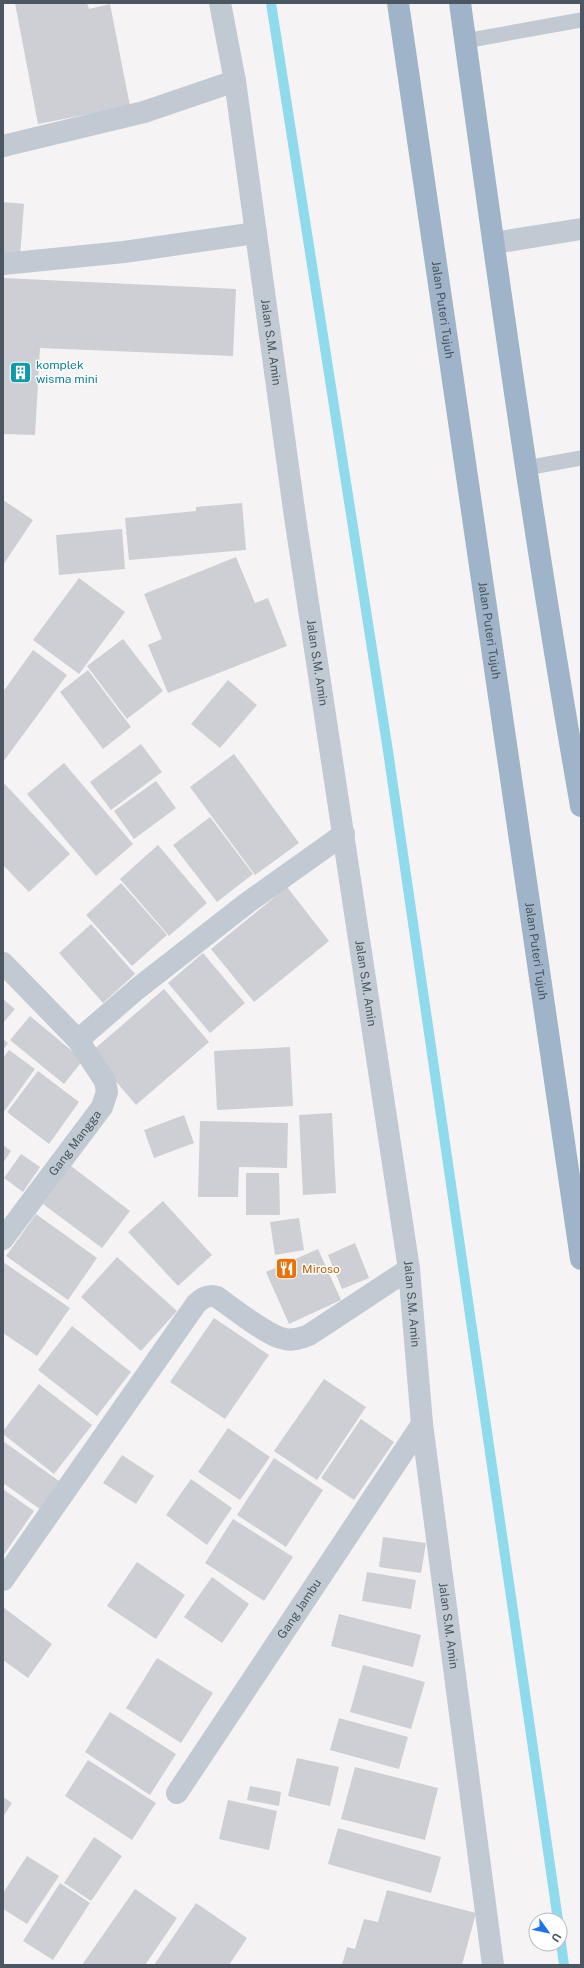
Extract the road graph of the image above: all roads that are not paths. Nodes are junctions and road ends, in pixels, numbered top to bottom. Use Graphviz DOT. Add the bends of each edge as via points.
graph roads {
  1 [pos="220,3"];
  2 [pos="398,3"];
  3 [pos="460,3"];
  4 [pos="581,20"];
  5 [pos="466,40"];
  6 [pos="235,81"];
  7 [pos="3,146"];
  8 [pos="581,229"];
  9 [pos="256,233"];
  10 [pos="494,243"];
  11 [pos="3,264"];
  12 [pos="581,458"];
  13 [pos="526,468"];
  14 [pos="581,806"];
  15 [pos="344,834"];
  16 [pos="3,963"];
  17 [pos="78,1040"];
  18 [pos="3,1239"];
  19 [pos="581,1259"];
  20 [pos="409,1269"];
  21 [pos="422,1424"];
  22 [pos="3,1580"];
  23 [pos="177,1793"];
  24 [pos="493,1965"];
  1 -- 6 [label="street, Jalan S.M. Amin"];
  2 -- 19 [label="highway, Jalan Puteri Tujuh"];
  3 -- 5 [label="highway"];
  4 -- 5 [label="lane"];
  5 -- 10 [label="highway"];
  6 -- 7 [label="street" via="144,112"];
  6 -- 9 [label="street, Jalan S.M. Amin"];
  8 -- 10 [label="street"];
  9 -- 11 [label="street" via="124,252"];
  9 -- 15 [label="street, Jalan S.M. Amin" via="295,516"];
  10 -- 13 [label="highway"];
  12 -- 13 [label="lane"];
  13 -- 14 [label="highway" via="556,665"];
  15 -- 17 [label="street" via="247,903 137,988"];
  15 -- 20 [label="street, Jalan S.M. Amin"];
  16 -- 17 [label="street, Gang Mangga"];
  17 -- 18 [label="street, Gang Mangga" via="105,1081 107,1092 102,1107"];
  20 -- 21 [label="street, Jalan S.M. Amin"];
  20 -- 22 [label="street" via="309,1335 295,1340 273,1335 217,1297 207,1296 201,1300"];
  21 -- 23 [label="street, Gang Jambu"];
  21 -- 24 [label="street, Jalan S.M. Amin"];
}
